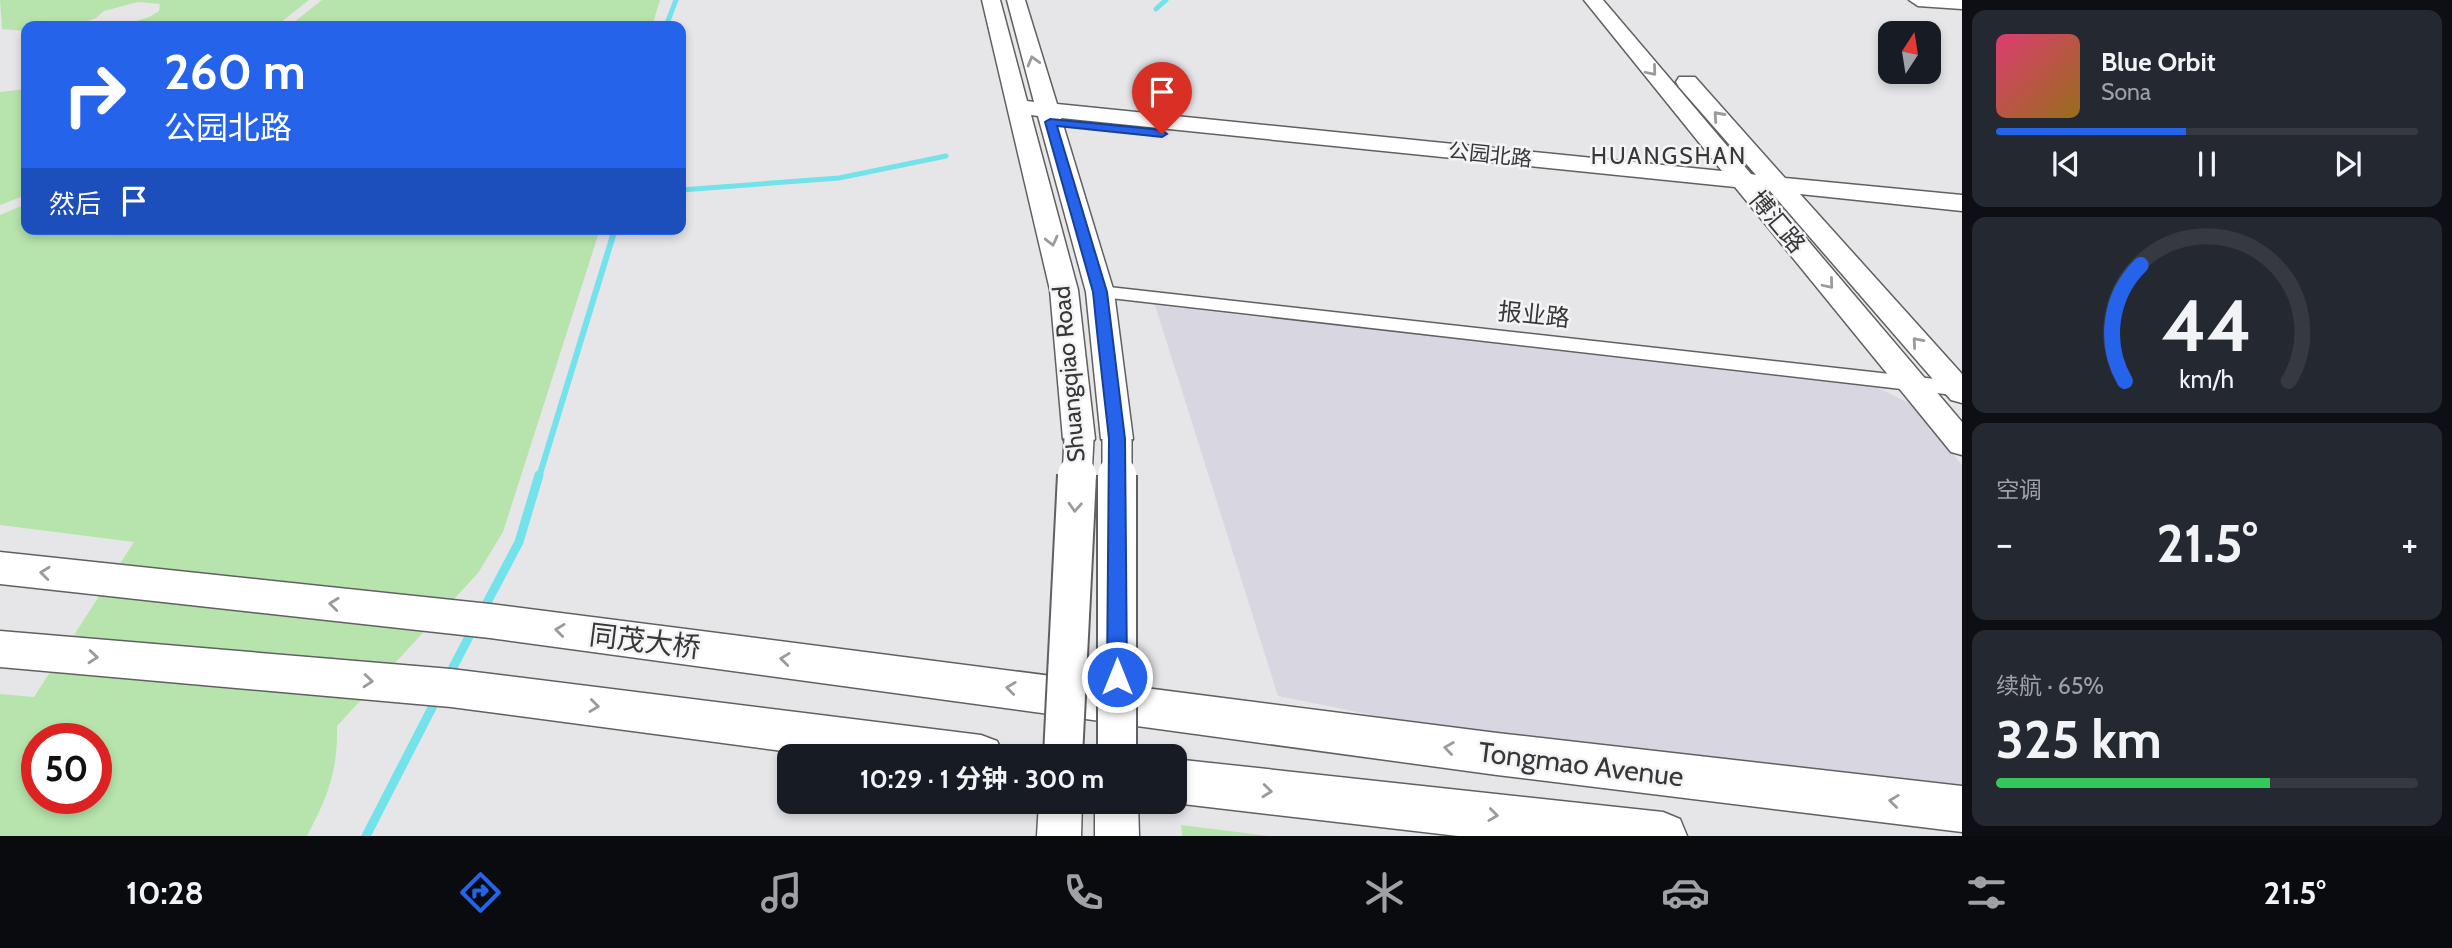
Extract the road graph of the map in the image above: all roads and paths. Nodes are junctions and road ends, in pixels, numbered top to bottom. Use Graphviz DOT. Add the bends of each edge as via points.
graph roads {
  1 [pos="1593,0"];
  2 [pos="1614,0"];
  3 [pos="1918,0"];
  4 [pos="992,4"];
  5 [pos="1016,4"];
  6 [pos="1962,4"];
  7 [pos="1020,113"];
  8 [pos="1049,116"];
  9 [pos="1748,187"];
  10 [pos="1785,191"];
  11 [pos="1962,203"];
  12 [pos="1962,214"];
  13 [pos="1100,292"];
  14 [pos="1913,384"];
  15 [pos="1961,390"];
  16 [pos="1962,444"];
  17 [pos="0,568"];
  18 [pos="12,650"];
  19 [pos="1200,713"];
  20 [pos="888,744"];
  21 [pos="1064,744"];
  22 [pos="1117,744"];
  23 [pos="1187,782"];
  24 [pos="1962,809"];
  25 [pos="1060,814"];
  26 [pos="1117,814"];
  27 [pos="1059,836"];
  28 [pos="1117,836"];
  29 [pos="1663,836"];
  1 -- 9 [label="main road, 博汇路, one-way"];
  10 -- 2 [label="main road, 博汇路, one-way"];
  3 -- 6 [label="main road"];
  4 -- 7 [label="main road, Shuangqiao Road"];
  8 -- 5 [label="main road, Shuangqiao Road, one-way"];
  7 -- 8 [label="main road, 公园北路"];
  7 -- 21 [label="main road, Shuangqiao Road, one-way, bridge" via="1064,290 1079,439"];
  8 -- 9 [label="main road, 公园北路"];
  8 -- 13 [label="main road, Shuangqiao Road"];
  9 -- 10 [label="main road, 公园北路"];
  9 -- 14 [label="main road, 博汇路, one-way"];
  10 -- 11 [label="main road, 公园北路"];
  10 -- 12 [label="main road, 公园北路"];
  15 -- 10 [label="main road, 博汇路, one-way"];
  13 -- 14 [label="street, 报业路"];
  13 -- 22 [label="main road, Shuangqiao Road, bridge" via="1117,439"];
  14 -- 15 [label="street, 报业路"];
  14 -- 16 [label="main road, 博汇路"];
  19 -- 17 [label="main road, 同茂大桥, one-way, bridge" via="490,621"];
  18 -- 20 [label="main road, one-way" via="452,688"];
  24 -- 19 [label="main road, Tongmao Avenue, one-way" via="1511,756"];
  23 -- 29 [label="main road, one-way"];
  25 -- 27 [label="main road"];
  26 -- 28 [label="main road"];
}
